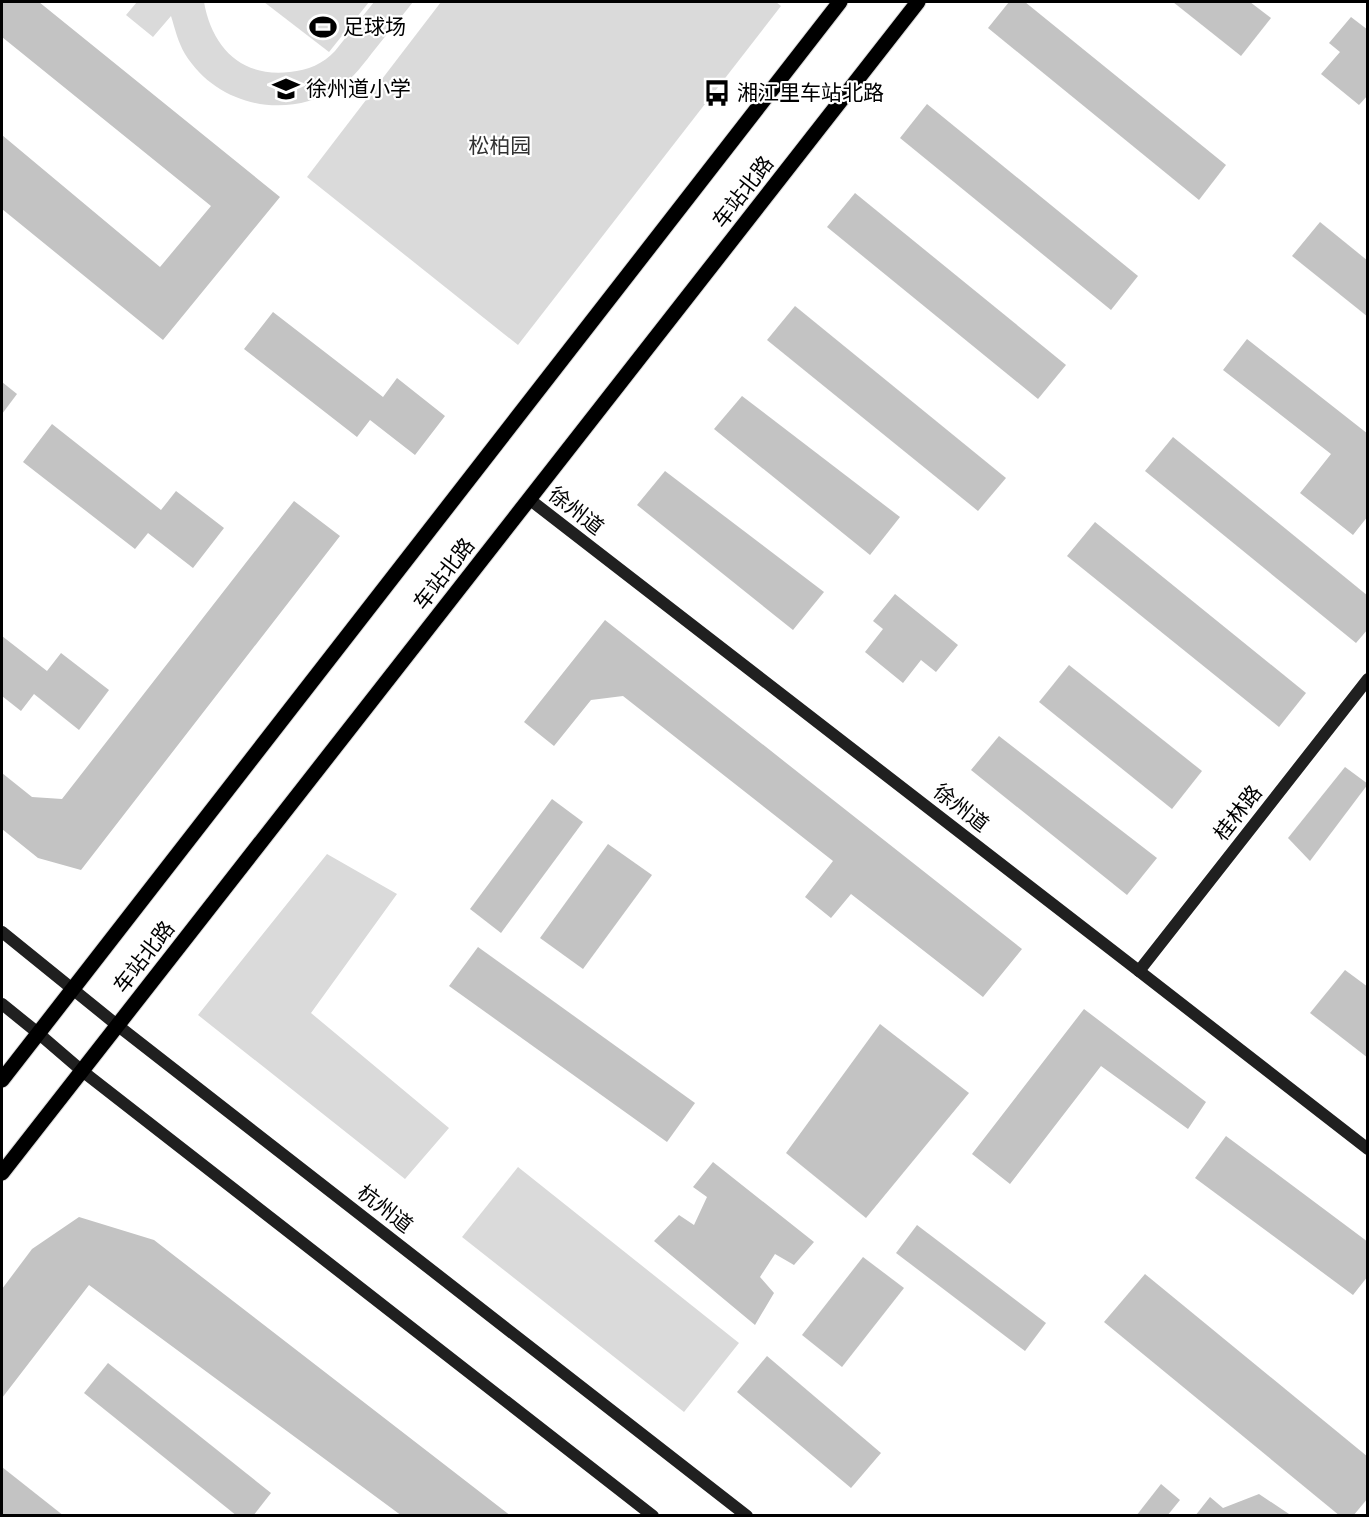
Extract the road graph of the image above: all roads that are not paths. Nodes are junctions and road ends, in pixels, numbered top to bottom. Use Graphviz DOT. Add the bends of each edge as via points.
graph roads {
  1 [pos="840,2"];
  2 [pos="918,2"];
  3 [pos="529,499"];
  4 [pos="1368,679"];
  5 [pos="2,932"];
  6 [pos="1139,971"];
  7 [pos="72,988"];
  8 [pos="2,1004"];
  9 [pos="117,1025"];
  10 [pos="38,1033"];
  11 [pos="81,1070"];
  12 [pos="2,1080"];
  13 [pos="1368,1149"];
  14 [pos="2,1173"];
  15 [pos="653,1515"];
  16 [pos="747,1515"];
  1 -- 7 [label="main road, 车站北路"];
  2 -- 3 [label="main road, 车站北路"];
  3 -- 6 [label="main road, 徐州道"];
  3 -- 9 [label="main road, 车站北路"];
  4 -- 6 [label="main road, 桂林路"];
  5 -- 7 [label="main road, 杭州道"];
  6 -- 13 [label="main road, 徐州道"];
  7 -- 9 [label="main road, 杭州道"];
  7 -- 10 [label="main road, 车站北路"];
  8 -- 10 [label="main road"];
  9 -- 11 [label="main road, 车站北路"];
  9 -- 16 [label="main road, 杭州道"];
  10 -- 11 [label="main road"];
  10 -- 12 [label="main road, 车站北路"];
  11 -- 14 [label="main road, 车站北路"];
  11 -- 15 [label="main road"];
}
